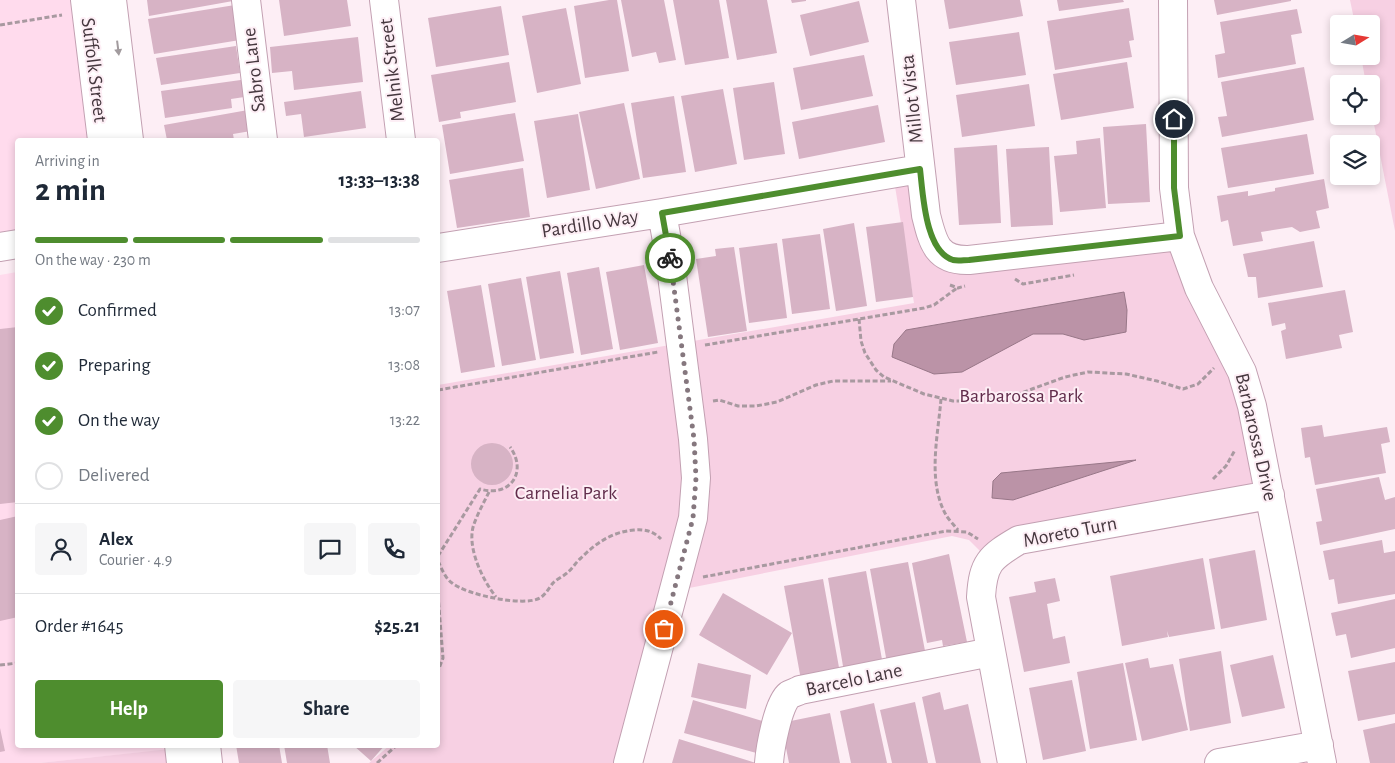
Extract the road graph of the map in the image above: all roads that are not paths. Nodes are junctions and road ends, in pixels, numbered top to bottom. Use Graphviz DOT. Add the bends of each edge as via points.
graph roads {
  1 [pos="112,0"];
  2 [pos="246,0"];
  3 [pos="384,0"];
  4 [pos="901,0"];
  5 [pos="1173,0"];
  6 [pos="77,7"];
  7 [pos="102,138"];
  8 [pos="129,138"];
  9 [pos="263,138"];
  10 [pos="400,138"];
  11 [pos="920,169"];
  12 [pos="662,213"];
  13 [pos="1180,236"];
  14 [pos="15,244"];
  15 [pos="0,247"];
  16 [pos="440,248"];
  17 [pos="1270,495"];
  18 [pos="991,652"];
  19 [pos="179,748"];
  20 [pos="206,748"];
  21 [pos="1320,754"];
  22 [pos="181,763"];
  23 [pos="208,763"];
  24 [pos="628,763"];
  25 [pos="769,763"];
  26 [pos="1012,763"];
  27 [pos="1219,763"];
  1 -- 8 [label="street, Suffolk Street, one-way"];
  2 -- 9 [label="street, Sabro Lane"];
  3 -- 10 [label="street, Melnik Street"];
  4 -- 11 [label="street, Millot Vista"];
  5 -- 13 [label="street, Barbarossa Drive" via="1174,188"];
  6 -- 7 [label="street, Suffolk Street"];
  11 -- 12 [label="street, Pardillo Way"];
  11 -- 13 [label="street, Millot Vista" via="930,231 944,255 954,260"];
  12 -- 16 [label="street, Pardillo Way"];
  12 -- 24 [label="street" via="694,439 696,478 693,518"];
  13 -- 17 [label="street, Barbarossa Drive" via="1199,288 1242,372"];
  14 -- 15 [label="street"];
  17 -- 18 [label="street, Moreto Turn" via="1019,540 990,561 982,577 981,596"];
  17 -- 21 [label="street, Barbarossa Drive"];
  18 -- 25 [label="street, Barcelo Lane" via="788,695 775,726"];
  18 -- 26 [label="street, Moreto Turn"];
  19 -- 22 [label="street"];
  20 -- 23 [label="street"];
  21 -- 27 [label="street"];
}
